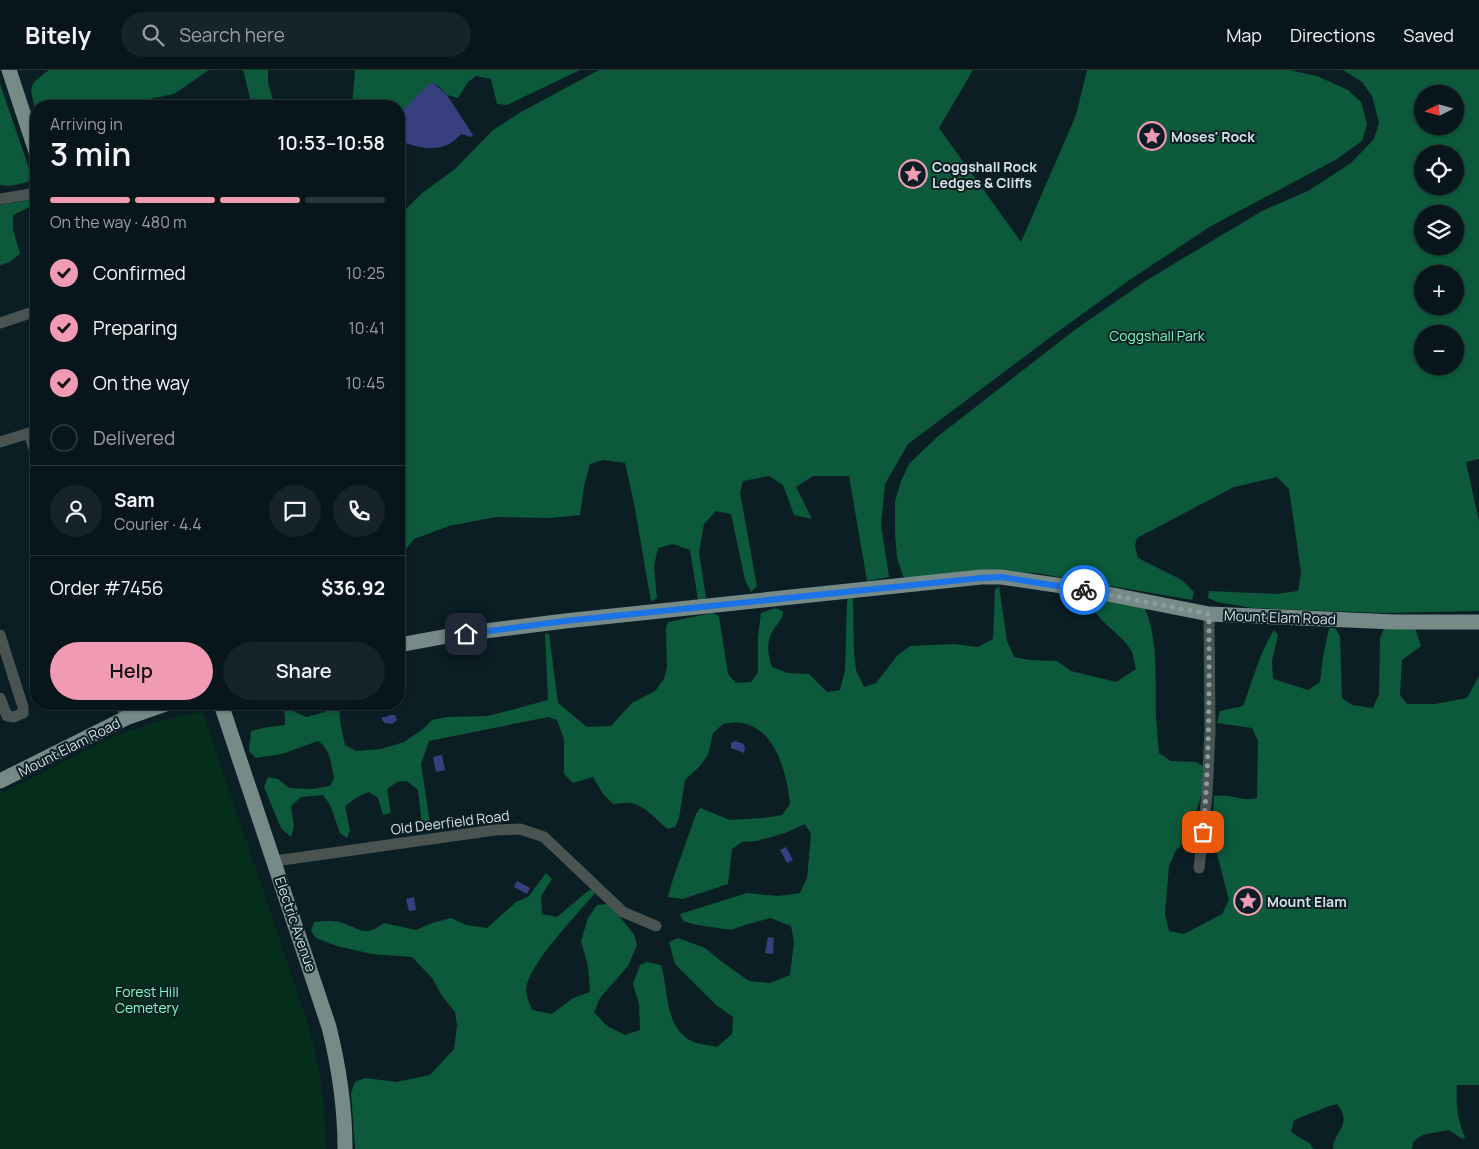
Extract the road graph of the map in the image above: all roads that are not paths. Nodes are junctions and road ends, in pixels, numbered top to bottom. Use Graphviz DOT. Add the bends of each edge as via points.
graph roads {
  1 [pos="9,70"];
  2 [pos="30,134"];
  3 [pos="30,194"];
  4 [pos="0,199"];
  5 [pos="30,313"];
  6 [pos="0,323"];
  7 [pos="30,433"];
  8 [pos="0,442"];
  9 [pos="1209,614"];
  10 [pos="1479,622"];
  11 [pos="0,635"];
  12 [pos="405,644"];
  13 [pos="0,698"];
  14 [pos="223,710"];
  15 [pos="123,711"];
  16 [pos="0,781"];
  17 [pos="275,861"];
  18 [pos="1199,868"];
  19 [pos="656,926"];
  20 [pos="345,1149"];
  1 -- 2 [label="main road"];
  3 -- 4 [label="street"];
  5 -- 6 [label="street"];
  7 -- 8 [label="street"];
  9 -- 10 [label="main road, Mount Elam Road"];
  9 -- 12 [label="main road, Mount Elam Road" via="1083,589 1001,577 565,621"];
  9 -- 18 [label="street" via="1210,731"];
  11 -- 13 [label="street" via="23,713 7,716"];
  14 -- 17 [label="main road, Electric Avenue"];
  15 -- 16 [label="main road, Mount Elam Road"];
  17 -- 19 [label="street, Old Deerfield Road" via="495,830 525,830 546,838 623,912"];
  17 -- 20 [label="main road, Electric Avenue" via="336,1055 343,1096"];
}
